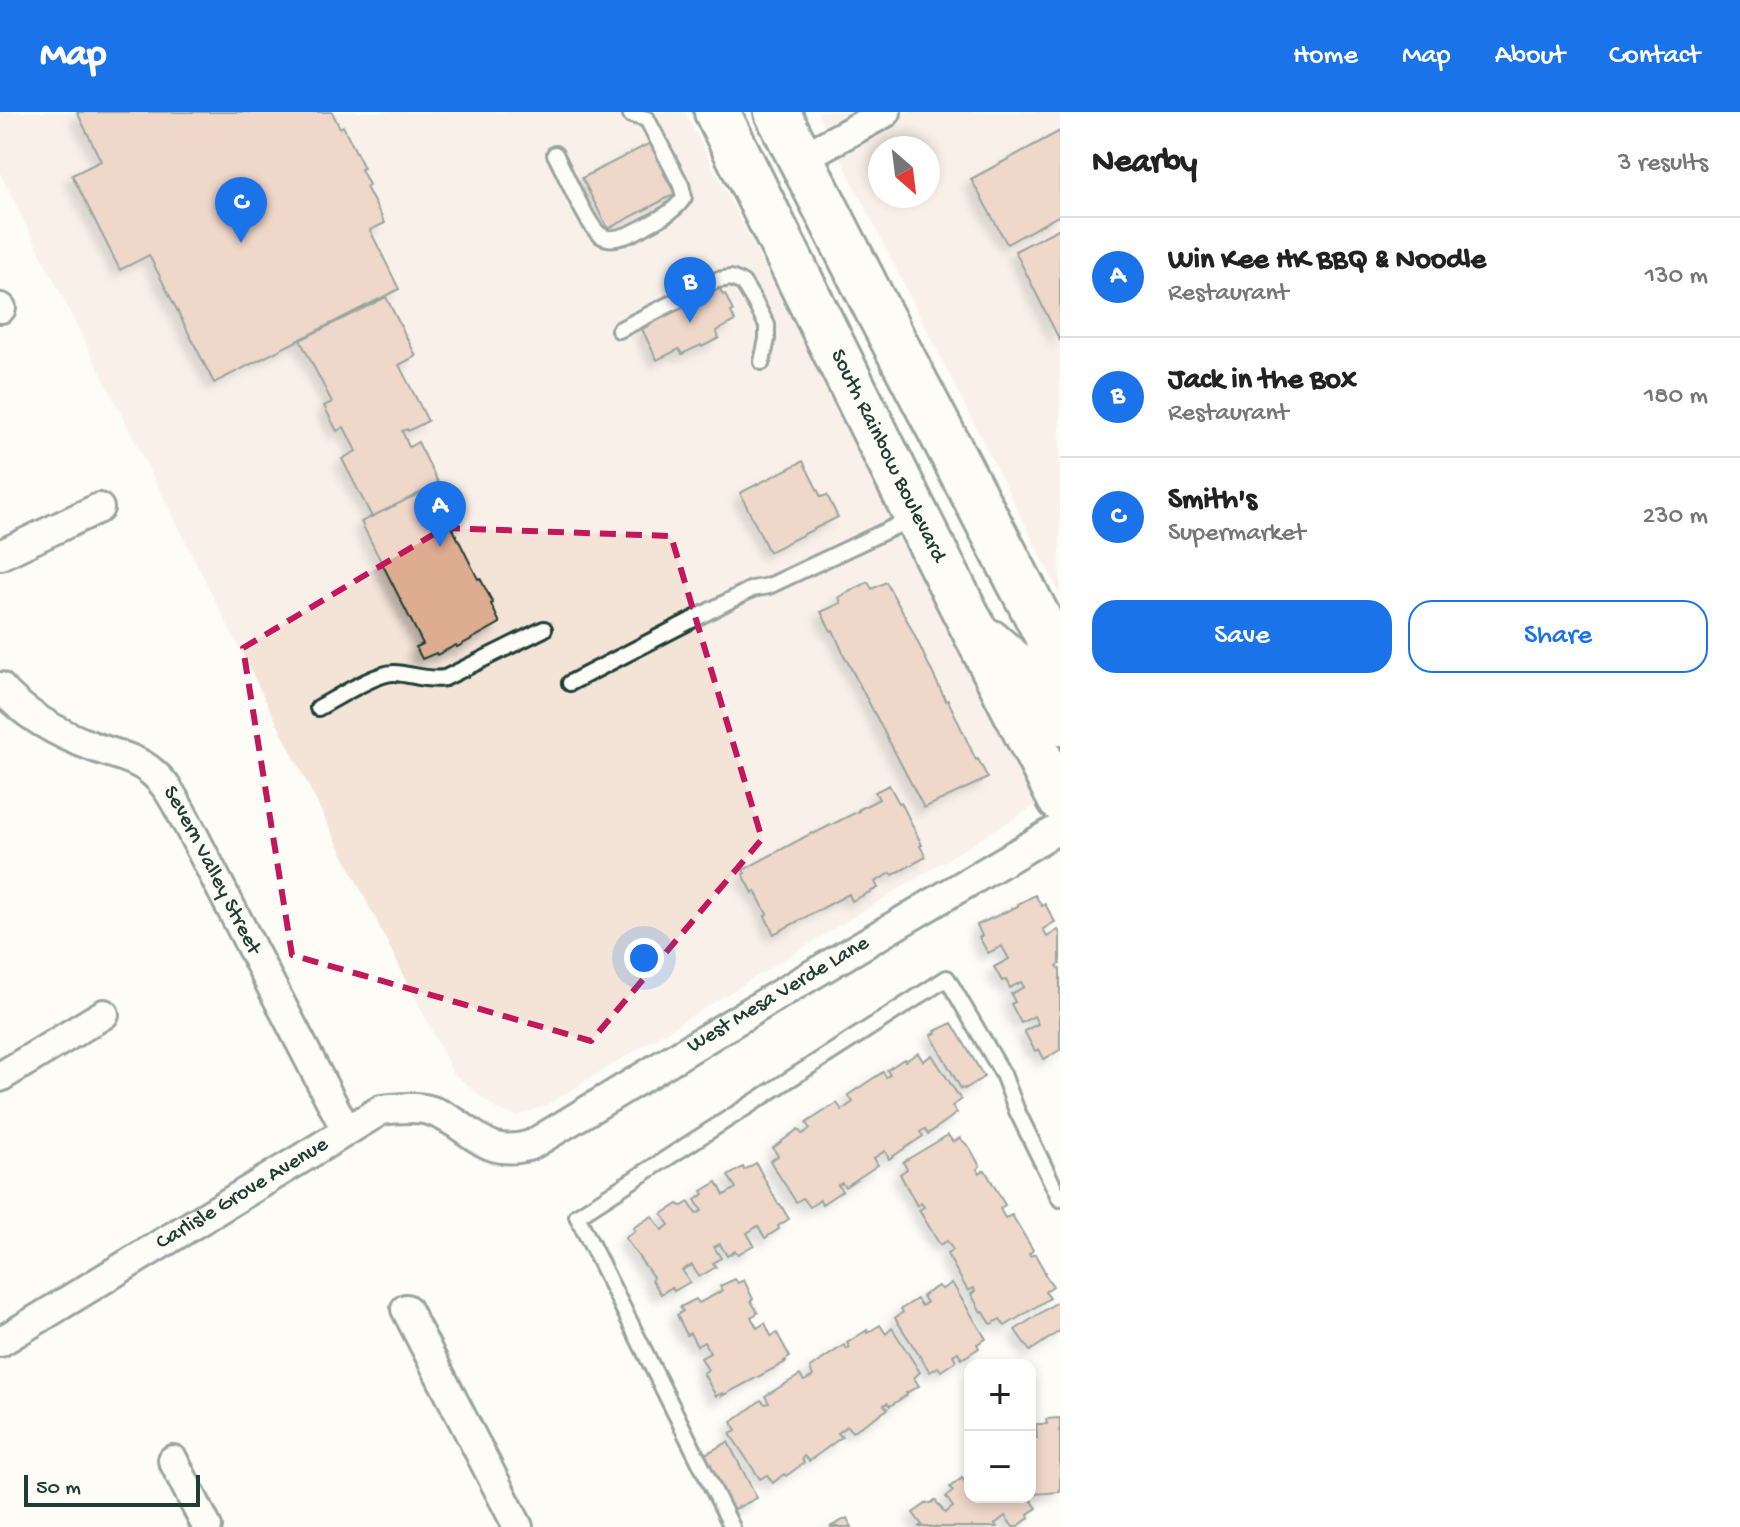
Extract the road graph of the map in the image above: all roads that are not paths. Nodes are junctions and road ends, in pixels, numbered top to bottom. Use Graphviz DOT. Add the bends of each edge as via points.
graph roads {
  1 [pos="717,112"];
  2 [pos="751,112"];
  3 [pos="777,112"];
  4 [pos="886,112"];
  5 [pos="631,115"];
  6 [pos="555,154"];
  7 [pos="800,159"];
  8 [pos="761,200"];
  9 [pos="878,311"];
  10 [pos="619,330"];
  11 [pos="762,362"];
  12 [pos="99,508"];
  13 [pos="917,517"];
  14 [pos="0,555"];
  15 [pos="973,627"];
  16 [pos="544,629"];
  17 [pos="1060,660"];
  18 [pos="570,683"];
  19 [pos="0,687"];
  20 [pos="318,708"];
  21 [pos="1060,723"];
  22 [pos="1060,799"];
  23 [pos="1060,828"];
  24 [pos="104,1014"];
  25 [pos="0,1077"];
  26 [pos="346,1130"];
  27 [pos="493,1148"];
  28 [pos="1060,1199"];
  29 [pos="406,1309"];
  30 [pos="0,1342"];
  31 [pos="173,1460"];
  32 [pos="207,1527"];
  33 [pos="518,1527"];
  34 [pos="732,1527"];
  1 -- 8 [label="main road, South Rainbow Boulevard"];
  2 -- 7 [label="main road" via="778,154"];
  3 -- 7 [label="main road"];
  4 -- 7 [label="street"];
  5 -- 6 [label="lane" via="647,119 684,197 678,207 637,231 603,237 592,227"];
  7 -- 9 [label="main road"];
  8 -- 9 [label="main road" via="779,197 801,209 837,275"];
  8 -- 13 [label="main road, South Rainbow Boulevard"];
  9 -- 17 [label="main road"];
  10 -- 11 [label="lane" via="717,280 731,278 743,283 767,325"];
  12 -- 14 [label="street"];
  13 -- 15 [label="main road, South Rainbow Boulevard"];
  13 -- 18 [label="lane" via="769,586 752,589"];
  15 -- 21 [label="main road" via="1040,686"];
  15 -- 22 [label="main road, South Rainbow Boulevard"];
  16 -- 20 [label="lane" via="445,678 380,675"];
  19 -- 26 [label="street, Severn Valley Street" via="61,734 129,759 167,788"];
  23 -- 27 [label="street, West Mesa Verde Lane" via="531,1145"];
  24 -- 25 [label="street"];
  26 -- 27 [label="street, Carlisle Grove Avenue" via="381,1110 431,1110"];
  26 -- 30 [label="street, Carlisle Grove Avenue"];
  28 -- 34 [label="lane" via="1003,1074 947,978 577,1216"];
  29 -- 33 [label="street"];
  31 -- 32 [label="street"];
}
